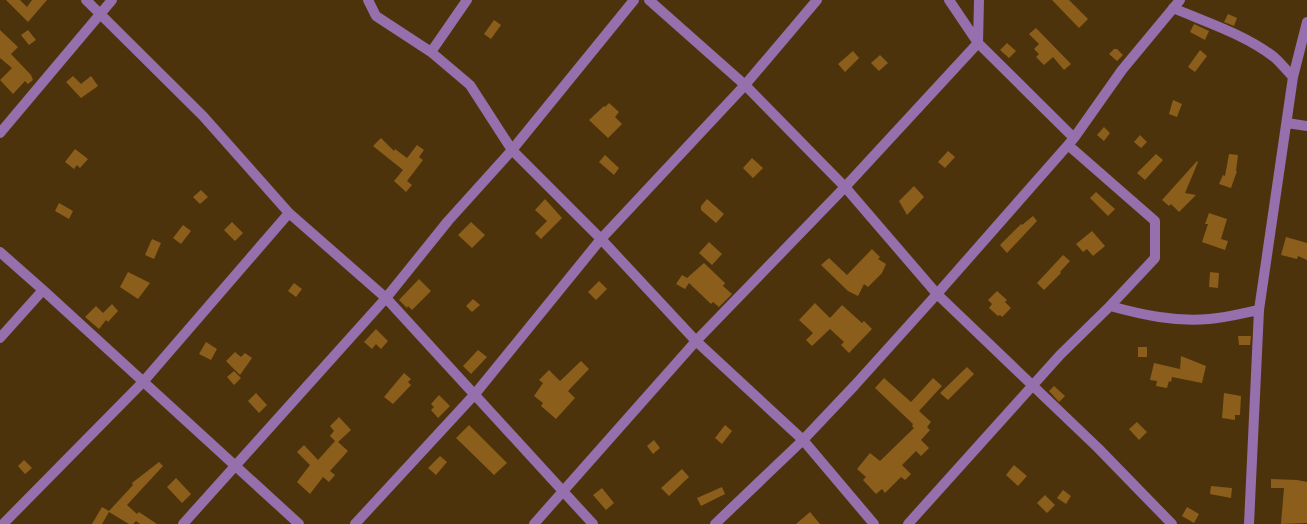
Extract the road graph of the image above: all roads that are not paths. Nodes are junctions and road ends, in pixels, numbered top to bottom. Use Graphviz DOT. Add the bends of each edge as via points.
graph roads {
  1 [pos="86,0"];
  2 [pos="112,0"];
  3 [pos="368,0"];
  4 [pos="467,0"];
  5 [pos="634,0"];
  6 [pos="649,0"];
  7 [pos="817,0"];
  8 [pos="949,0"];
  9 [pos="978,0"];
  10 [pos="1180,0"];
  11 [pos="1173,8"];
  12 [pos="100,14"];
  13 [pos="1307,22"];
  14 [pos="978,43"];
  15 [pos="431,52"];
  16 [pos="1293,77"];
  17 [pos="745,85"];
  18 [pos="1287,123"];
  19 [pos="1307,126"];
  20 [pos="0,133"];
  21 [pos="1071,142"];
  22 [pos="512,150"];
  23 [pos="846,187"];
  24 [pos="289,213"];
  25 [pos="601,239"];
  26 [pos="0,252"];
  27 [pos="43,290"];
  28 [pos="938,294"];
  29 [pos="386,298"];
  30 [pos="1110,306"];
  31 [pos="1259,310"];
  32 [pos="0,338"];
  33 [pos="696,340"];
  34 [pos="143,382"];
  35 [pos="1032,386"];
  36 [pos="475,394"];
  37 [pos="803,440"];
  38 [pos="236,466"];
  39 [pos="564,492"];
  40 [pos="3,524"];
  41 [pos="183,524"];
  42 [pos="299,524"];
  43 [pos="355,524"];
  44 [pos="534,524"];
  45 [pos="593,524"];
  46 [pos="715,524"];
  47 [pos="874,524"];
  48 [pos="908,524"];
  49 [pos="1172,524"];
  50 [pos="1249,524"];
  1 -- 12 [label="street"];
  2 -- 12 [label="street"];
  3 -- 15 [label="street" via="376,16"];
  4 -- 15 [label="street"];
  5 -- 22 [label="street"];
  6 -- 17 [label="street"];
  7 -- 17 [label="street"];
  8 -- 14 [label="street"];
  9 -- 14 [label="street"];
  10 -- 11 [label="street"];
  11 -- 16 [label="street" via="1253,44 1275,58"];
  11 -- 21 [label="street" via="1122,70"];
  12 -- 20 [label="street"];
  12 -- 24 [label="street" via="203,116"];
  13 -- 16 [label="street"];
  14 -- 21 [label="street"];
  14 -- 23 [label="street"];
  15 -- 22 [label="street" via="470,85"];
  16 -- 18 [label="street"];
  17 -- 23 [label="street"];
  17 -- 25 [label="street"];
  18 -- 19 [label="street"];
  18 -- 31 [label="street"];
  21 -- 28 [label="street"];
  21 -- 30 [label="street" via="1155,221 1155,258"];
  22 -- 25 [label="street"];
  22 -- 29 [label="street" via="448,221"];
  23 -- 28 [label="street"];
  23 -- 33 [label="street"];
  24 -- 29 [label="street"];
  24 -- 34 [label="street"];
  25 -- 33 [label="street"];
  25 -- 36 [label="street"];
  26 -- 27 [label="street"];
  27 -- 32 [label="street"];
  27 -- 34 [label="street"];
  28 -- 35 [label="street"];
  28 -- 37 [label="street"];
  29 -- 36 [label="street"];
  29 -- 38 [label="street"];
  30 -- 31 [label="street" via="1146,316 1179,319 1209,319"];
  30 -- 35 [label="street"];
  31 -- 50 [label="street"];
  33 -- 37 [label="street"];
  33 -- 39 [label="street"];
  34 -- 38 [label="street"];
  34 -- 40 [label="street"];
  35 -- 48 [label="street"];
  35 -- 49 [label="street"];
  36 -- 39 [label="street"];
  36 -- 43 [label="street"];
  37 -- 46 [label="street"];
  37 -- 47 [label="street"];
  38 -- 41 [label="street"];
  38 -- 42 [label="street"];
  39 -- 44 [label="street"];
  39 -- 45 [label="street"];
}
